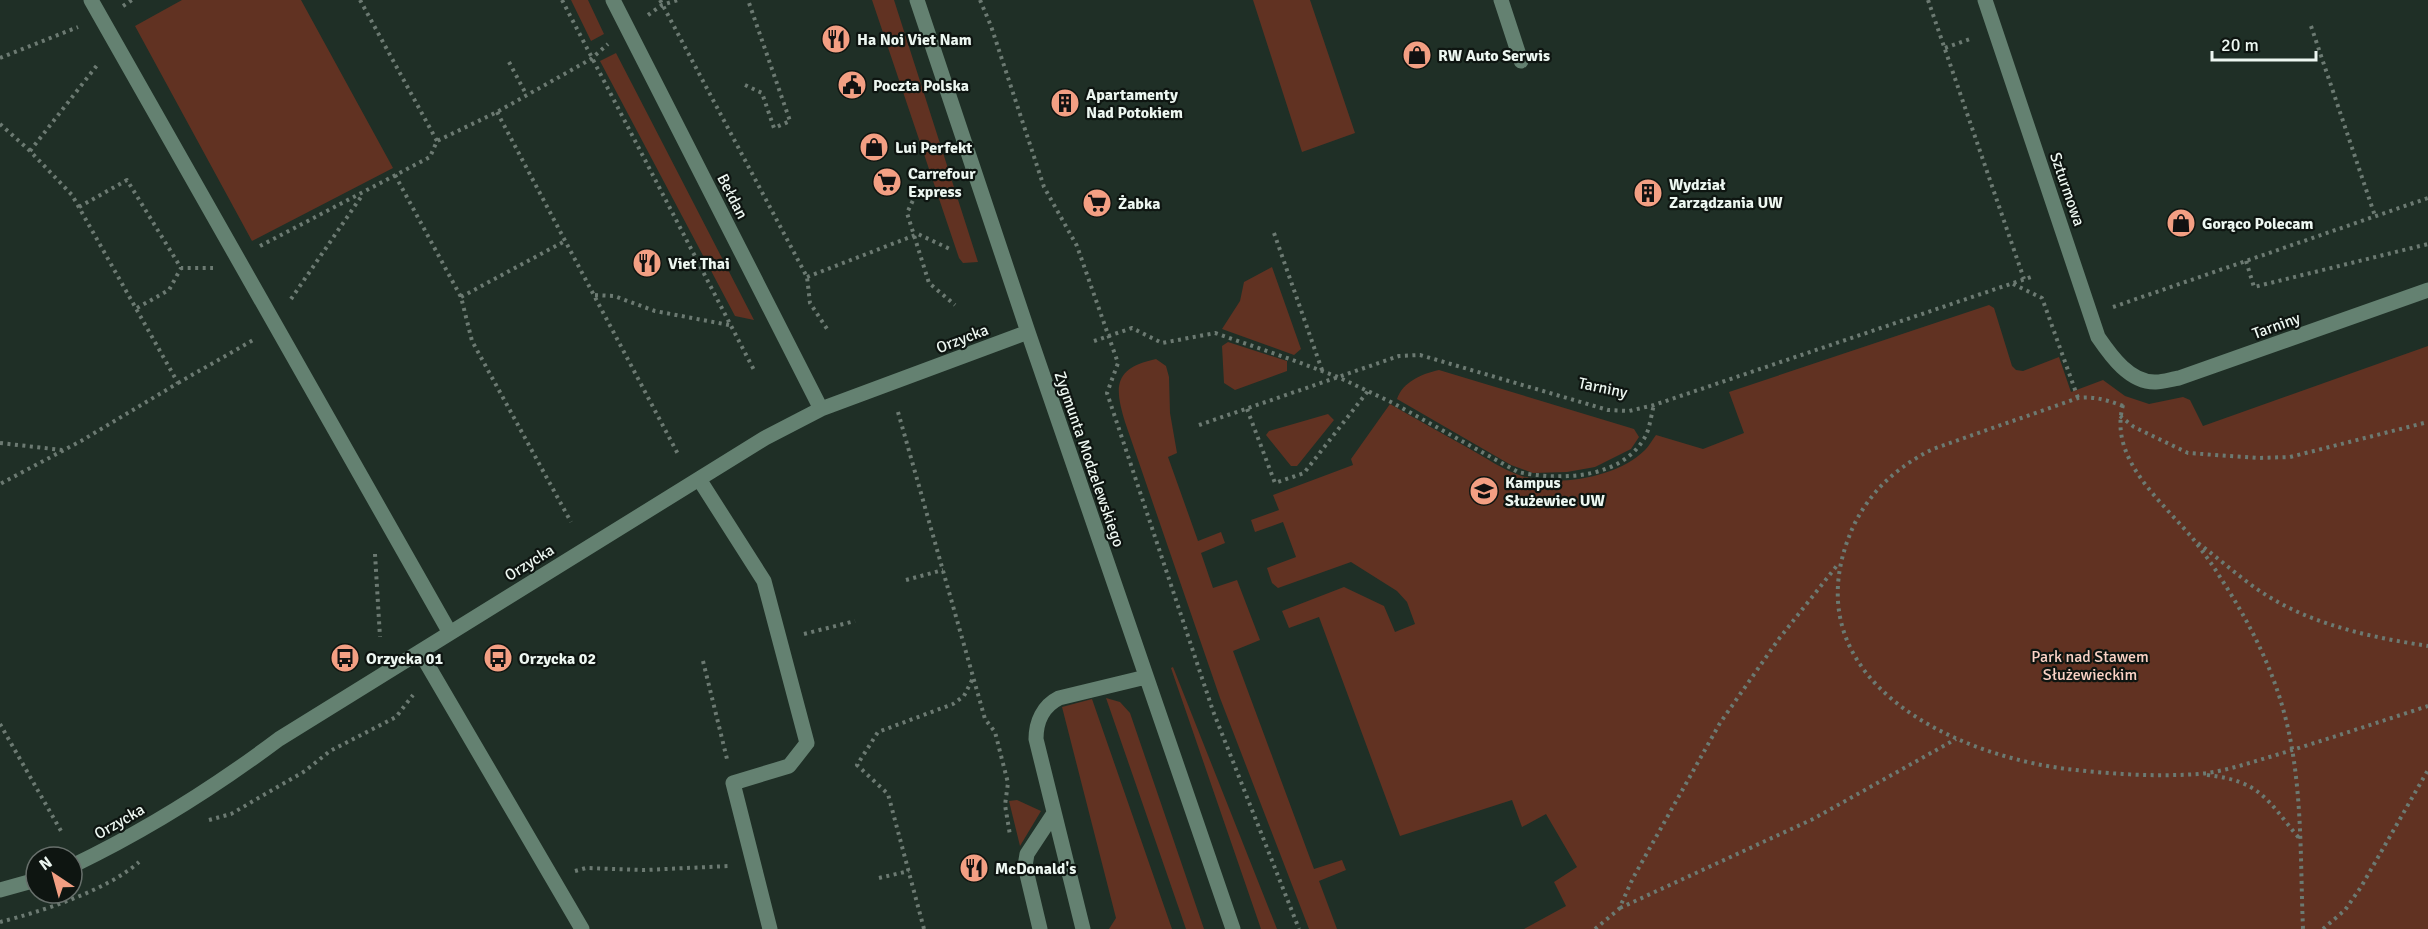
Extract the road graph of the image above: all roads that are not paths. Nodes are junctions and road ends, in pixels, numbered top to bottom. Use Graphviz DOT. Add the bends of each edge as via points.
graph roads {
  1 [pos="91,0"];
  2 [pos="613,0"];
  3 [pos="917,0"];
  4 [pos="1501,0"];
  5 [pos="1985,0"];
  6 [pos="1521,61"];
  7 [pos="2428,290"];
  8 [pos="1028,332"];
  9 [pos="2135,377"];
  10 [pos="821,409"];
  11 [pos="699,479"];
  12 [pos="450,633"];
  13 [pos="420,652"];
  14 [pos="1146,677"];
  15 [pos="1054,813"];
  16 [pos="84,860"];
  17 [pos="24,883"];
  18 [pos="0,890"];
  19 [pos="582,929"];
  20 [pos="770,929"];
  21 [pos="1040,929"];
  22 [pos="1083,929"];
  23 [pos="1233,929"];
  1 -- 12 [label="street"];
  2 -- 10 [label="street, Bełdan"];
  3 -- 8 [label="street, Zygmunta Modzelewskiego"];
  4 -- 6 [label="street"];
  5 -- 9 [label="street, Szturmowa" via="2098,337 2111,356"];
  7 -- 9 [label="street, Tarniny" via="2179,378 2154,383"];
  8 -- 10 [label="street, Orzycka"];
  8 -- 14 [label="street, Zygmunta Modzelewskiego"];
  10 -- 11 [label="street, Orzycka"];
  11 -- 12 [label="street, Orzycka"];
  11 -- 20 [label="street" via="764,581 807,743 789,766 733,783"];
  12 -- 13 [label="street, Orzycka"];
  13 -- 16 [label="street, Orzycka" via="279,739 234,772"];
  13 -- 19 [label="street"];
  14 -- 15 [label="street" via="1059,698 1044,711 1036,739"];
  14 -- 23 [label="street, Zygmunta Modzelewskiego"];
  15 -- 21 [label="street" via="1027,854 1025,866"];
  15 -- 22 [label="street"];
  17 -- 18 [label="street"];
}
